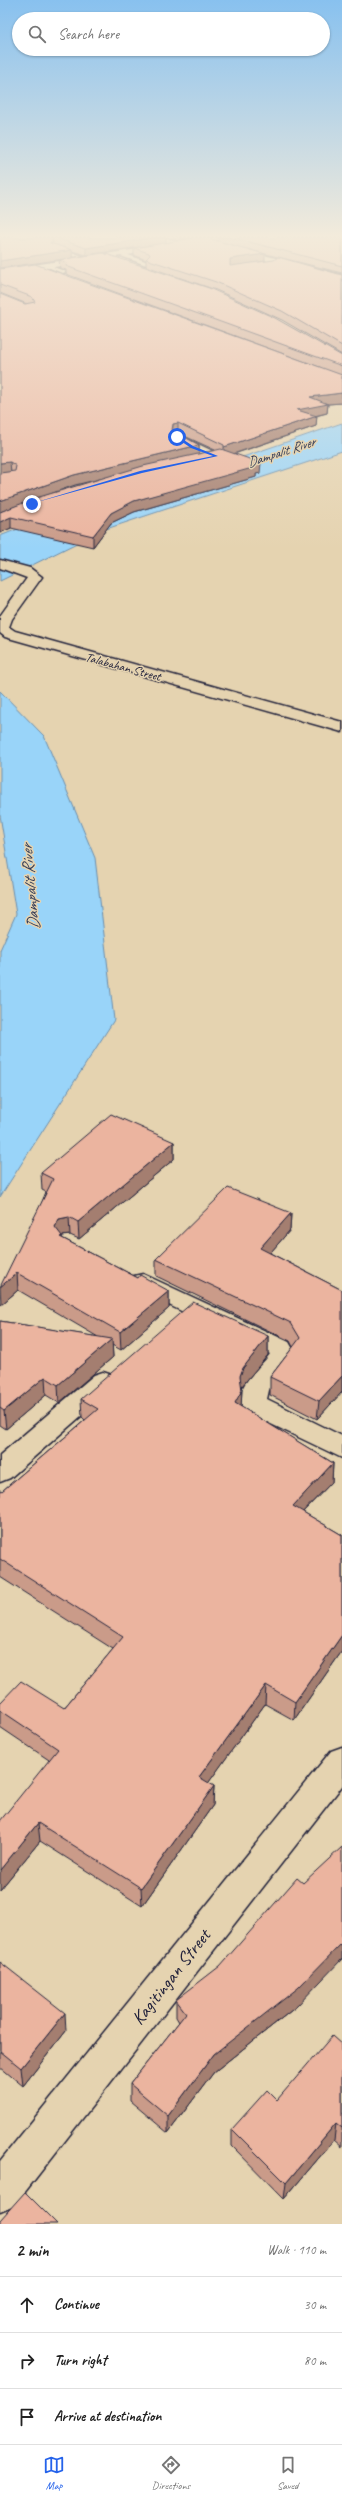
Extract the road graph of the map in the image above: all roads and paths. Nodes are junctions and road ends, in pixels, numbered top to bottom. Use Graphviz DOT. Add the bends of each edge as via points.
graph roads {
  1 [pos="177,437"];
  2 [pos="190,463"];
  3 [pos="0,564"];
  4 [pos="342,727"];
  5 [pos="122,1272"];
  6 [pos="119,1368"];
  7 [pos="342,1448"];
  8 [pos="0,1471"];
  9 [pos="342,1761"];
  10 [pos="0,2192"];
  1 -- 2 [label="street" via="192,447 217,456"];
  3 -- 4 [label="street, Talabahan Street" via="35,578 5,619 2,628 10,634"];
  5 -- 7 [label="street" via="181,1314 280,1348 284,1356 256,1387 253,1404"];
  6 -- 8 [label="street"];
  9 -- 10 [label="street, Kagitingan Street"];
}
